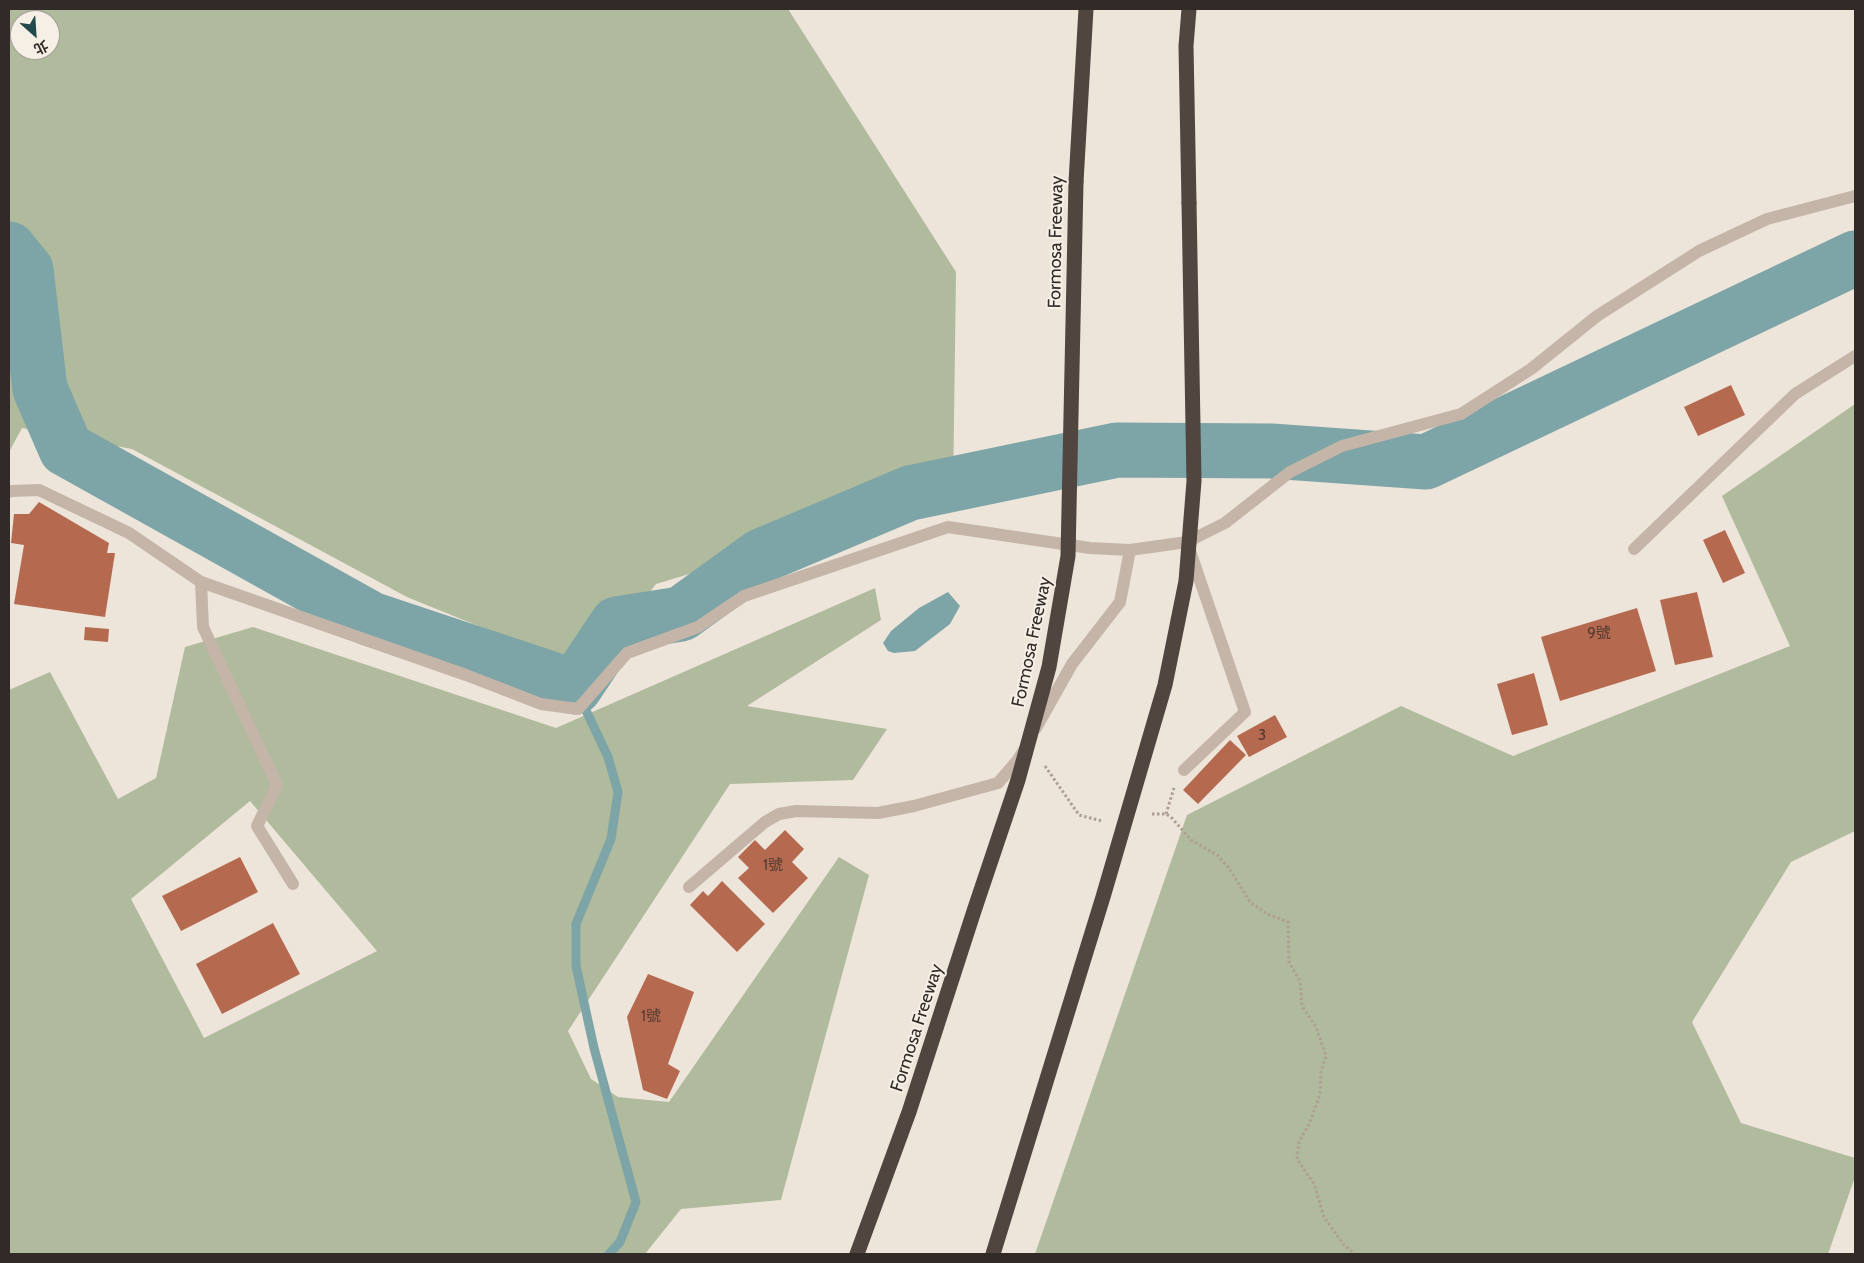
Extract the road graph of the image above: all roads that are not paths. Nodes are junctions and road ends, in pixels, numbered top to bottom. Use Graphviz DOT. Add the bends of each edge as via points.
graph roads {
  1 [pos="1086,9"];
  2 [pos="1189,9"];
  3 [pos="1855,196"];
  4 [pos="1855,356"];
  5 [pos="9,492"];
  6 [pos="1187,542"];
  7 [pos="1634,549"];
  8 [pos="1130,550"];
  9 [pos="201,582"];
  10 [pos="1184,770"];
  11 [pos="293,884"];
  12 [pos="689,887"];
  13 [pos="857,1254"];
  14 [pos="993,1254"];
  1 -- 13 [label="highway, Formosa Freeway, bridge" via="1076,182 1068,556 1049,668 1018,780 909,1112"];
  2 -- 14 [label="highway, bridge" via="1186,46 1194,481 1186,580 1159,703"];
  3 -- 6 [label="lane" via="1767,219 1699,251 1597,316 1531,369 1461,414 1342,446 1290,472 1225,523"];
  4 -- 7 [label="lane" via="1795,394"];
  5 -- 9 [label="lane" via="39,490 130,533"];
  6 -- 8 [label="lane"];
  6 -- 10 [label="lane" via="1245,712"];
  8 -- 9 [label="lane" via="1090,548 948,527 744,596 698,627 627,653 578,709 541,704 466,674"];
  8 -- 12 [label="lane" via="1120,602 1072,664 1018,761 998,783 878,813 796,811 779,814 765,822"];
  9 -- 11 [label="lane" via="204,627 277,785 257,826"];
}
